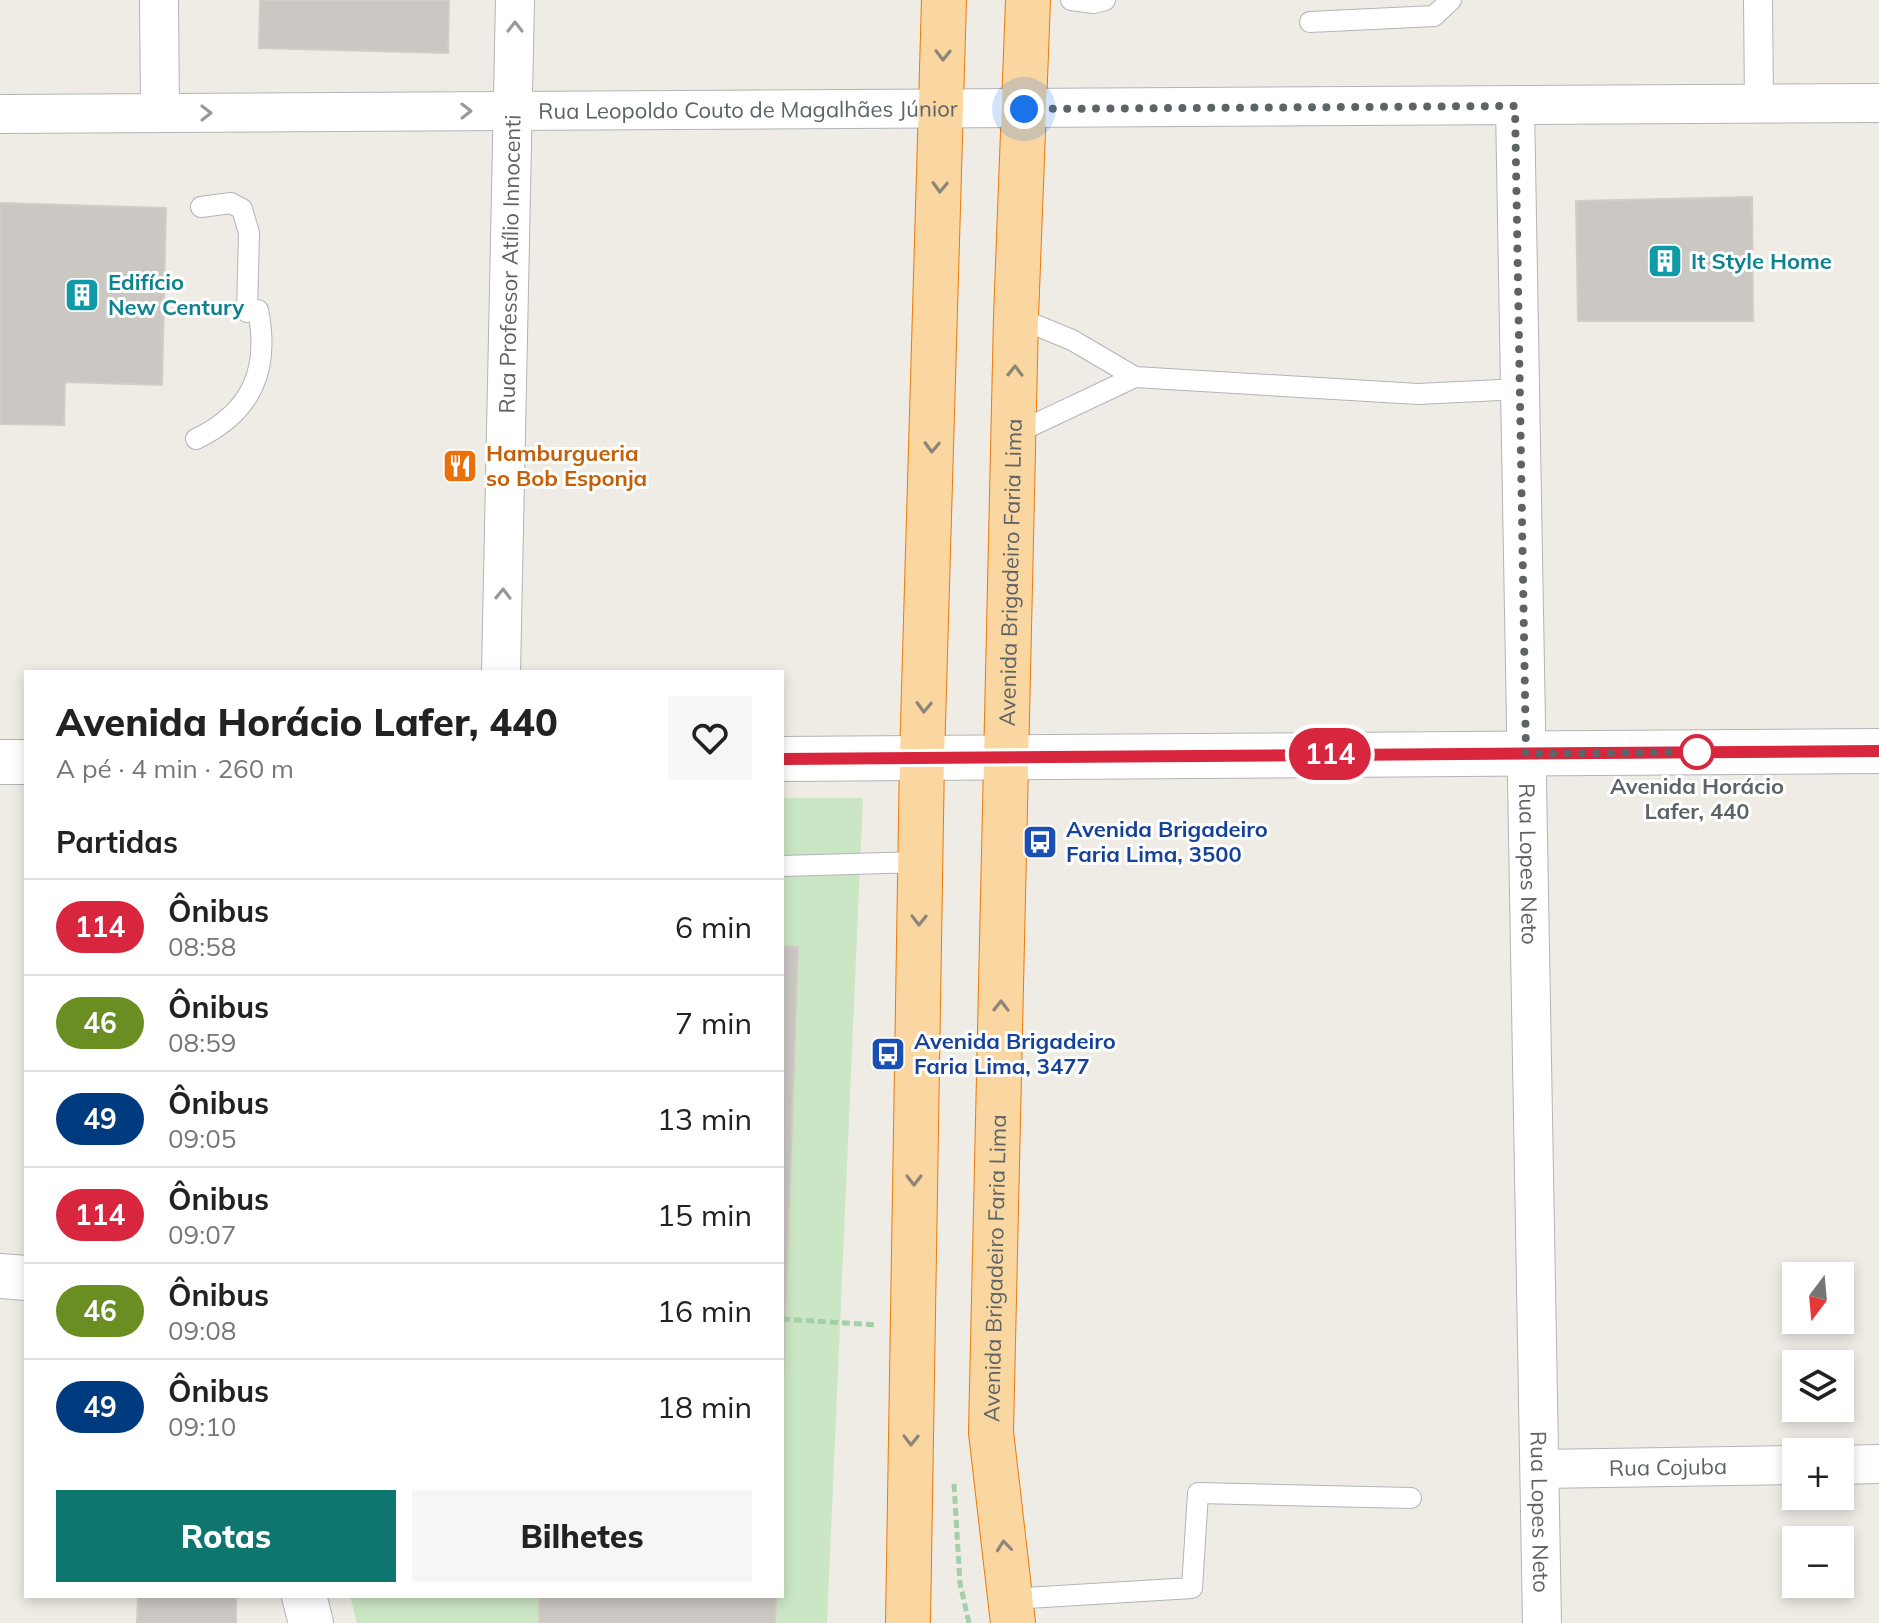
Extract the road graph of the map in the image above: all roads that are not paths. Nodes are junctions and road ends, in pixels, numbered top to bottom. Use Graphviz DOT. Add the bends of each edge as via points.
graph roads {
  1 [pos="159,0"];
  2 [pos="515,0"];
  3 [pos="944,0"];
  4 [pos="1028,0"];
  5 [pos="1071,0"];
  6 [pos="1105,0"];
  7 [pos="1451,0"];
  8 [pos="1758,0"];
  9 [pos="1310,22"];
  10 [pos="1879,103"];
  11 [pos="1759,104"];
  12 [pos="1515,106"];
  13 [pos="942,109"];
  14 [pos="1024,109"];
  15 [pos="513,110"];
  16 [pos="160,113"];
  17 [pos="0,114"];
  18 [pos="201,207"];
  19 [pos="1016,317"];
  20 [pos="1135,377"];
  21 [pos="1520,389"];
  22 [pos="1014,434"];
  23 [pos="196,439"];
  24 [pos="501,670"];
  25 [pos="1879,751"];
  26 [pos="1526,754"];
  27 [pos="1007,757"];
  28 [pos="922,758"];
  29 [pos="784,759"];
  30 [pos="0,762"];
  31 [pos="24,762"];
  32 [pos="920,862"];
  33 [pos="784,866"];
  34 [pos="0,1276"];
  35 [pos="24,1278"];
  36 [pos="1879,1464"];
  37 [pos="1782,1465"];
  38 [pos="1854,1465"];
  39 [pos="1540,1469"];
  40 [pos="1411,1498"];
  41 [pos="305,1598"];
  42 [pos="1012,1611"];
  43 [pos="910,1621"];
  44 [pos="311,1623"];
  45 [pos="1542,1623"];
  1 -- 16 [label="street"];
  15 -- 2 [label="street, Rua Professor Atílio Innocenti, one-way"];
  3 -- 13 [label="highway, one-way"];
  4 -- 14 [label="highway, Avenida Brigadeiro Faria Lima"];
  5 -- 6 [label="lane"];
  7 -- 9 [label="lane" via="1434,16"];
  8 -- 11 [label="street"];
  10 -- 11 [label="street, Rua Leopoldo Couto de Magalhães Júnior"];
  11 -- 12 [label="street, Rua Leopoldo Couto de Magalhães Júnior"];
  12 -- 14 [label="street, Rua Leopoldo Couto de Magalhães Júnior"];
  12 -- 21 [label="street, Rua Lopes Neto"];
  13 -- 14 [label="street, Rua Leopoldo Couto de Magalhães Júnior"];
  13 -- 15 [label="street, Rua Leopoldo Couto de Magalhães Júnior"];
  13 -- 28 [label="highway, one-way"];
  14 -- 19 [label="highway, Avenida Brigadeiro Faria Lima"];
  16 -- 15 [label="street, Rua Leopoldo Couto de Magalhães Júnior, one-way"];
  24 -- 15 [label="street, Rua Professor Atílio Innocenti, one-way"];
  16 -- 17 [label="street, Rua Leopoldo Couto de Magalhães Júnior"];
  18 -- 23 [label="lane" via="231,203 242,209 249,233 247,312 258,310 263,335 259,369 243,405 224,425"];
  19 -- 20 [label="lane" via="1072,340"];
  22 -- 19 [label="highway, Avenida Brigadeiro Faria Lima, one-way"];
  20 -- 21 [label="lane" via="1418,394"];
  20 -- 22 [label="lane"];
  21 -- 26 [label="street, Rua Lopes Neto"];
  22 -- 27 [label="highway, Avenida Brigadeiro Faria Lima"];
  25 -- 26 [label="street"];
  26 -- 27 [label="street"];
  26 -- 39 [label="street, Rua Lopes Neto"];
  27 -- 28 [label="street"];
  42 -- 27 [label="highway, Avenida Brigadeiro Faria Lima, one-way" via="991,1432"];
  28 -- 29 [label="street"];
  28 -- 32 [label="highway"];
  30 -- 31 [label="street"];
  32 -- 33 [label="lane"];
  32 -- 43 [label="highway, one-way"];
  34 -- 35 [label="street"];
  36 -- 38 [label="street"];
  37 -- 39 [label="street, Rua Cojuba"];
  39 -- 45 [label="street, Rua Lopes Neto"];
  40 -- 42 [label="lane" via="1198,1493 1192,1588 1104,1590"];
  41 -- 44 [label="street"];
}
